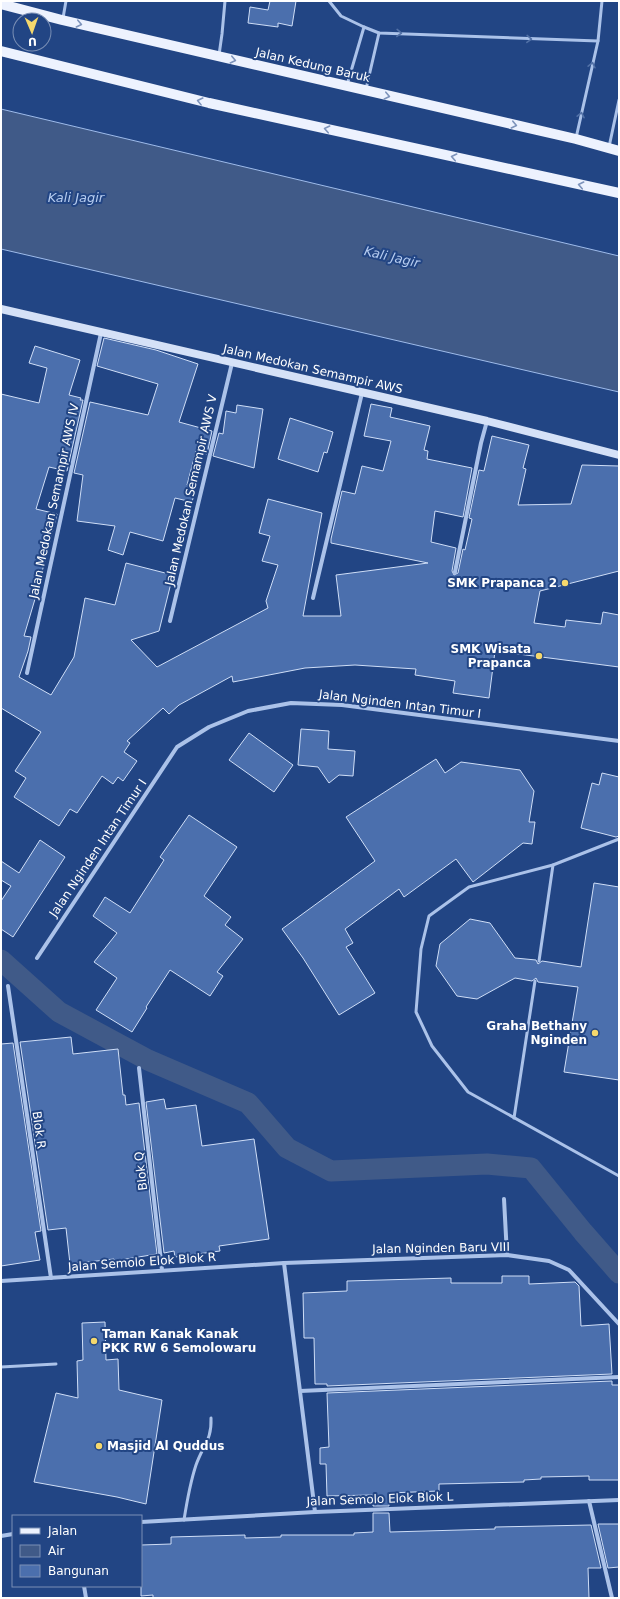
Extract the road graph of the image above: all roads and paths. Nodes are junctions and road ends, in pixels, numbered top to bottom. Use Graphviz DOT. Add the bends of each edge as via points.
graph roads {
  1 [pos="66,1"];
  2 [pos="226,1"];
  3 [pos="329,1"];
  4 [pos="602,1"];
  5 [pos="1,4"];
  6 [pos="62,20"];
  7 [pos="364,28"];
  8 [pos="379,33"];
  9 [pos="598,41"];
  10 [pos="1,51"];
  11 [pos="218,57"];
  12 [pos="347,87"];
  13 [pos="366,91"];
  14 [pos="619,100"];
  15 [pos="576,139"];
  16 [pos="614,150"];
  17 [pos="619,193"];
  18 [pos="1,309"];
  19 [pos="101,333"];
  20 [pos="232,363"];
  21 [pos="362,393"];
  22 [pos="487,421"];
  23 [pos="619,455"];
  24 [pos="455,572"];
  25 [pos="314,598"];
  26 [pos="170,621"];
  27 [pos="26,673"];
  28 [pos="619,741"];
  29 [pos="619,839"];
  30 [pos="553,865"];
  31 [pos="37,958"];
  32 [pos="538,961"];
  33 [pos="535,981"];
  34 [pos="8,986"];
  35 [pos="139,1068"];
  36 [pos="514,1118"];
  37 [pos="619,1176"];
  38 [pos="504,1199"];
  39 [pos="507,1255"];
  40 [pos="284,1263"];
  41 [pos="162,1270"];
  42 [pos="51,1278"];
  43 [pos="1,1281"];
  44 [pos="619,1324"];
  45 [pos="56,1364"];
  46 [pos="1,1367"];
  47 [pos="619,1377"];
  48 [pos="300,1391"];
  49 [pos="211,1418"];
  50 [pos="619,1500"];
  51 [pos="589,1501"];
  52 [pos="316,1512"];
  53 [pos="184,1520"];
  54 [pos="142,1522"];
  55 [pos="12,1534"];
  56 [pos="1,1536"];
  57 [pos="84,1587"];
  58 [pos="86,1598"];
  59 [pos="612,1598"];
  1 -- 6 [label="lane"];
  2 -- 11 [label="lane"];
  3 -- 7 [label="lane" via="340,16"];
  4 -- 9 [label="lane"];
  5 -- 6 [label="main road, Jalan Kedung Baruk"];
  6 -- 11 [label="main road, Jalan Kedung Baruk, one-way"];
  7 -- 8 [label="lane"];
  7 -- 12 [label="lane"];
  8 -- 9 [label="lane, one-way"];
  8 -- 13 [label="lane"];
  15 -- 9 [label="lane, one-way"];
  17 -- 10 [label="main road, one-way" via="209,103"];
  11 -- 12 [label="main road, Jalan Kedung Baruk, one-way"];
  12 -- 13 [label="main road, Jalan Kedung Baruk"];
  13 -- 15 [label="main road, Jalan Kedung Baruk, one-way"];
  14 -- 16 [label="lane"];
  15 -- 16 [label="main road, Jalan Kedung Baruk"];
  18 -- 19 [label="street, Jalan Medokan Semampir AWS"];
  19 -- 20 [label="street, Jalan Medokan Semampir AWS"];
  19 -- 27 [label="street, Jalan Medokan Semampir AWS IV"];
  20 -- 21 [label="street, Jalan Medokan Semampir AWS"];
  20 -- 26 [label="street, Jalan Medokan Semampir AWS V"];
  21 -- 22 [label="street, Jalan Medokan Semampir AWS"];
  21 -- 25 [label="street"];
  22 -- 23 [label="street, Jalan Medokan Semampir AWS"];
  22 -- 24 [label="street"];
  28 -- 31 [label="street, Jalan Nginden Intan Timur I" via="342,705 291,703 248,711 209,727 177,747"];
  29 -- 30 [label="lane"];
  30 -- 32 [label="lane"];
  30 -- 36 [label="lane" via="469,887 429,916 421,949 416,1012 432,1046 468,1092"];
  33 -- 36 [label="lane"];
  34 -- 42 [label="street, Blok R"];
  35 -- 41 [label="street, Blok Q"];
  36 -- 37 [label="lane"];
  38 -- 39 [label="street"];
  39 -- 40 [label="street, Jalan Nginden Baru VIII"];
  39 -- 44 [label="street, Jalan Nginden Baru VIII" via="549,1260 569,1270"];
  40 -- 41 [label="street, Jalan Semolo Elok Blok R"];
  40 -- 48 [label="street"];
  41 -- 42 [label="street, Jalan Semolo Elok Blok R"];
  42 -- 43 [label="street, Jalan Semolo Elok Blok R"];
  45 -- 46 [label="lane"];
  47 -- 48 [label="street"];
  48 -- 52 [label="street"];
  49 -- 53 [label="lane" via="211,1429 205,1448 197,1462 189,1487"];
  50 -- 51 [label="street, Jalan Semolo Elok Blok L"];
  51 -- 52 [label="street, Jalan Semolo Elok Blok L"];
  51 -- 59 [label="street"];
  52 -- 53 [label="street, Jalan Semolo Elok Blok L"];
  53 -- 54 [label="street, Jalan Semolo Elok Blok L"];
  55 -- 56 [label="street"];
  57 -- 58 [label="street"];
}
